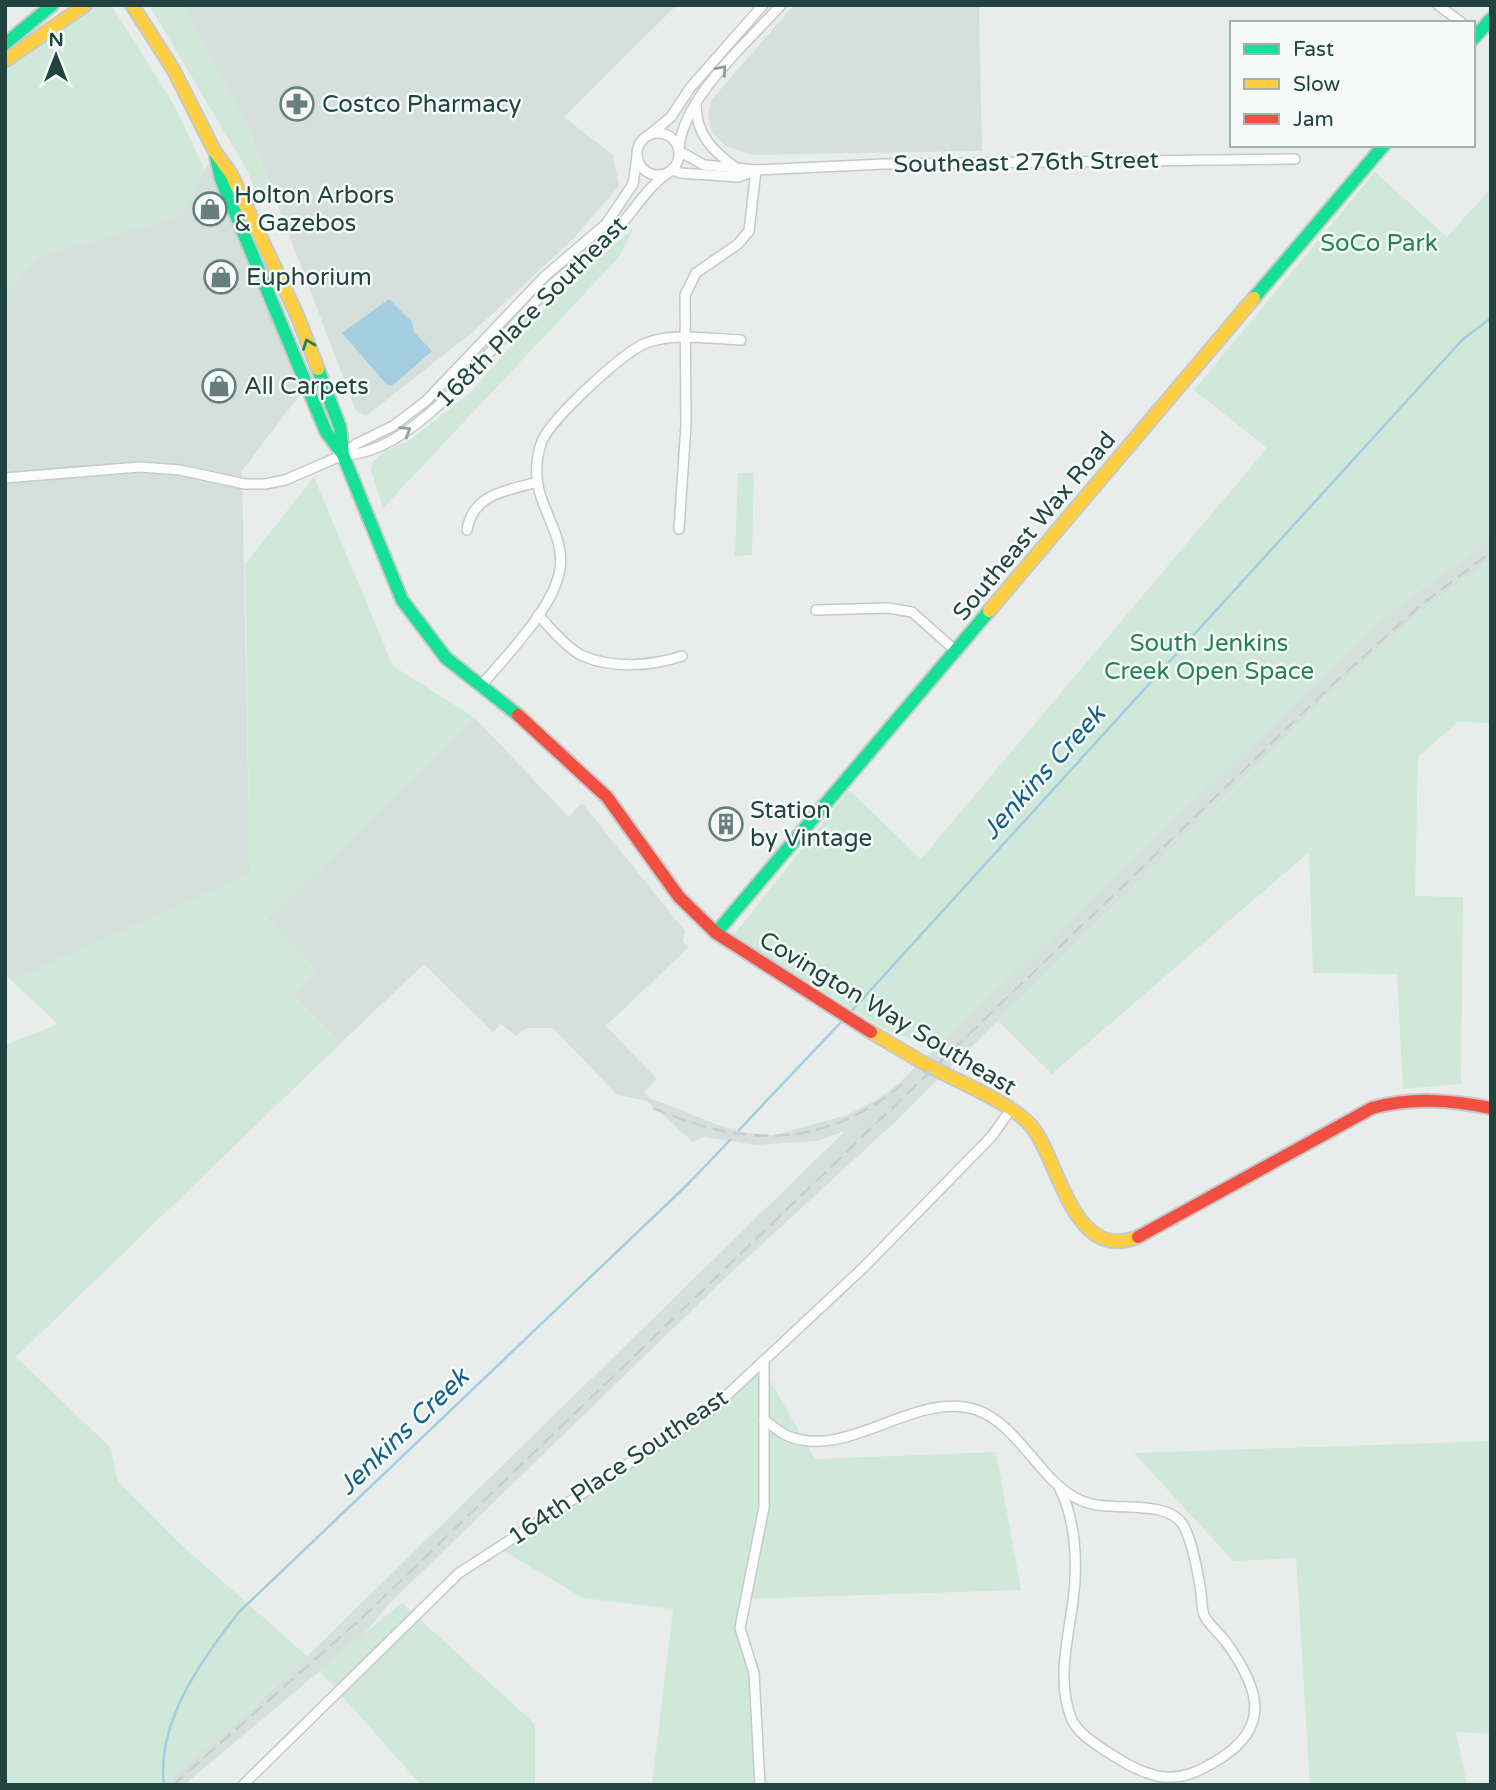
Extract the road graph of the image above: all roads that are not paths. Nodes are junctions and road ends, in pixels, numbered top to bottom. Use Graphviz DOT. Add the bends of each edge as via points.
graph roads {
  1 [pos="52,5"];
  2 [pos="85,5"];
  3 [pos="763,5"];
  4 [pos="781,5"];
  5 [pos="1438,5"];
  6 [pos="134,9"];
  7 [pos="1491,19"];
  8 [pos="1459,21"];
  9 [pos="1475,35"];
  10 [pos="5,44"];
  11 [pos="5,61"];
  12 [pos="696,103"];
  13 [pos="649,135"];
  14 [pos="1382,147"];
  15 [pos="679,150"];
  16 [pos="215,152"];
  17 [pos="637,157"];
  18 [pos="1295,159"];
  19 [pos="736,168"];
  20 [pos="671,170"];
  21 [pos="757,170"];
  22 [pos="257,265"];
  23 [pos="297,315"];
  24 [pos="687,338"];
  25 [pos="741,340"];
  26 [pos="344,455"];
  27 [pos="5,478"];
  28 [pos="537,482"];
  29 [pos="679,529"];
  30 [pos="467,530"];
  31 [pos="816,610"];
  32 [pos="538,615"];
  33 [pos="956,651"];
  34 [pos="682,656"];
  35 [pos="480,687"];
  36 [pos="716,933"];
  37 [pos="1491,1108"];
  38 [pos="1011,1109"];
  39 [pos="764,1363"];
  40 [pos="764,1420"];
  41 [pos="1060,1489"];
  42 [pos="244,1784"];
  43 [pos="760,1785"];
  1 -- 10 [label="main road"];
  2 -- 11 [label="main road"];
  3 -- 13 [label="street" via="690,88 671,117"];
  12 -- 4 [label="street, one-way"];
  5 -- 8 [label="street"];
  6 -- 16 [label="main road, Covington Way Southeast" via="173,69"];
  7 -- 9 [label="main road"];
  12 -- 15 [label="street" via="683,124"];
  12 -- 19 [label="street" via="704,139"];
  13 -- 15 [label="street" via="667,135"];
  13 -- 17 [label="street" via="639,144"];
  14 -- 33 [label="main road, Southeast Wax Road"];
  15 -- 19 [label="street, Southeast 276th Street" via="704,165"];
  15 -- 20 [label="street"];
  16 -- 22 [label="main road, Covington Way Southeast" via="221,179"];
  16 -- 23 [label="main road, Covington Way Southeast" via="231,174"];
  17 -- 20 [label="street" via="647,172 659,175"];
  17 -- 26 [label="street, 168th Place Southeast" via="635,179 627,196 596,233 545,276 426,401"];
  18 -- 21 [label="street, Southeast 276th Street"];
  19 -- 21 [label="street, Southeast 276th Street"];
  20 -- 21 [label="street, Southeast 276th Street" via="738,177"];
  26 -- 20 [label="street, 168th Place Southeast, one-way" via="359,455 383,445 438,407 546,291 599,247 649,187"];
  21 -- 24 [label="street" via="749,231 738,244 705,265 685,295"];
  22 -- 23 [label="main road" via="266,264"];
  22 -- 26 [label="main road, Covington Way Southeast" via="326,432"];
  26 -- 23 [label="main road, Covington Way Southeast, one-way" via="340,428"];
  24 -- 25 [label="street"];
  24 -- 28 [label="street" via="645,343 613,366 564,413 543,439"];
  24 -- 29 [label="street"];
  26 -- 27 [label="street, 168th Place Southeast" via="265,484 140,467"];
  26 -- 35 [label="main road, Covington Way Southeast" via="402,600 446,657"];
  28 -- 30 [label="street" via="491,496 474,508"];
  28 -- 32 [label="street" via="560,547 561,563 553,591"];
  31 -- 33 [label="street" via="912,612"];
  32 -- 34 [label="street" via="582,655 603,662 648,664"];
  32 -- 35 [label="street"];
  33 -- 36 [label="main road, Southeast Wax Road"];
  35 -- 36 [label="main road, Covington Way Southeast" via="586,775 679,897"];
  36 -- 38 [label="main road, Covington Way Southeast" via="850,1020"];
  37 -- 38 [label="main road, Covington Way Southeast" via="1427,1099 1373,1108 1128,1241 1106,1239 1088,1230 1066,1202 1041,1137"];
  38 -- 39 [label="street, 164th Place Southeast" via="992,1136 864,1268"];
  39 -- 40 [label="street"];
  39 -- 42 [label="street, 164th Place Southeast" via="710,1411 458,1573"];
  40 -- 41 [label="street" via="788,1436 821,1443 944,1406 978,1410 995,1420"];
  40 -- 43 [label="street" via="764,1507 740,1628 754,1672"];
  41 -- 41 [label="street" via="1082,1502 1106,1508 1156,1509 1183,1525 1204,1614 1256,1694 1256,1714 1236,1747 1200,1771 1171,1778 1135,1770 1089,1740 1072,1719 1063,1660 1075,1581 1070,1519"];
}
